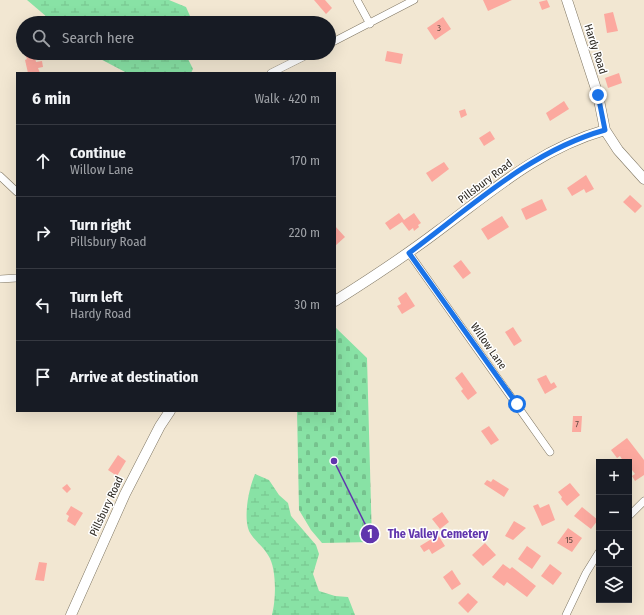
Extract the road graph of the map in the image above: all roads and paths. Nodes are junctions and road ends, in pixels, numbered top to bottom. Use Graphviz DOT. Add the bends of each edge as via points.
graph roads {
  1 [pos="357,0"];
  2 [pos="414,0"];
  3 [pos="567,0"];
  4 [pos="370,24"];
  5 [pos="336,41"];
  6 [pos="298,60"];
  7 [pos="273,72"];
  8 [pos="605,130"];
  9 [pos="0,176"];
  10 [pos="644,179"];
  11 [pos="16,191"];
  12 [pos="409,253"];
  13 [pos="16,278"];
  14 [pos="0,279"];
  15 [pos="336,300"];
  16 [pos="169,412"];
  17 [pos="550,452"];
  18 [pos="644,501"];
  19 [pos="632,513"];
  20 [pos="596,557"];
  21 [pos="71,615"];
  22 [pos="566,615"];
  1 -- 4 [label="street"];
  2 -- 4 [label="street"];
  3 -- 8 [label="street, Hardy Road" via="596,89"];
  4 -- 5 [label="street"];
  6 -- 7 [label="street"];
  8 -- 10 [label="street" via="618,150"];
  8 -- 12 [label="street, Pillsbury Road" via="580,137 540,156"];
  9 -- 11 [label="street"];
  12 -- 15 [label="street, Pillsbury Road"];
  12 -- 17 [label="street, Willow Lane"];
  13 -- 14 [label="street"];
  16 -- 21 [label="street, Pillsbury Road" via="125,494"];
  18 -- 19 [label="street"];
  20 -- 22 [label="street"];
}
